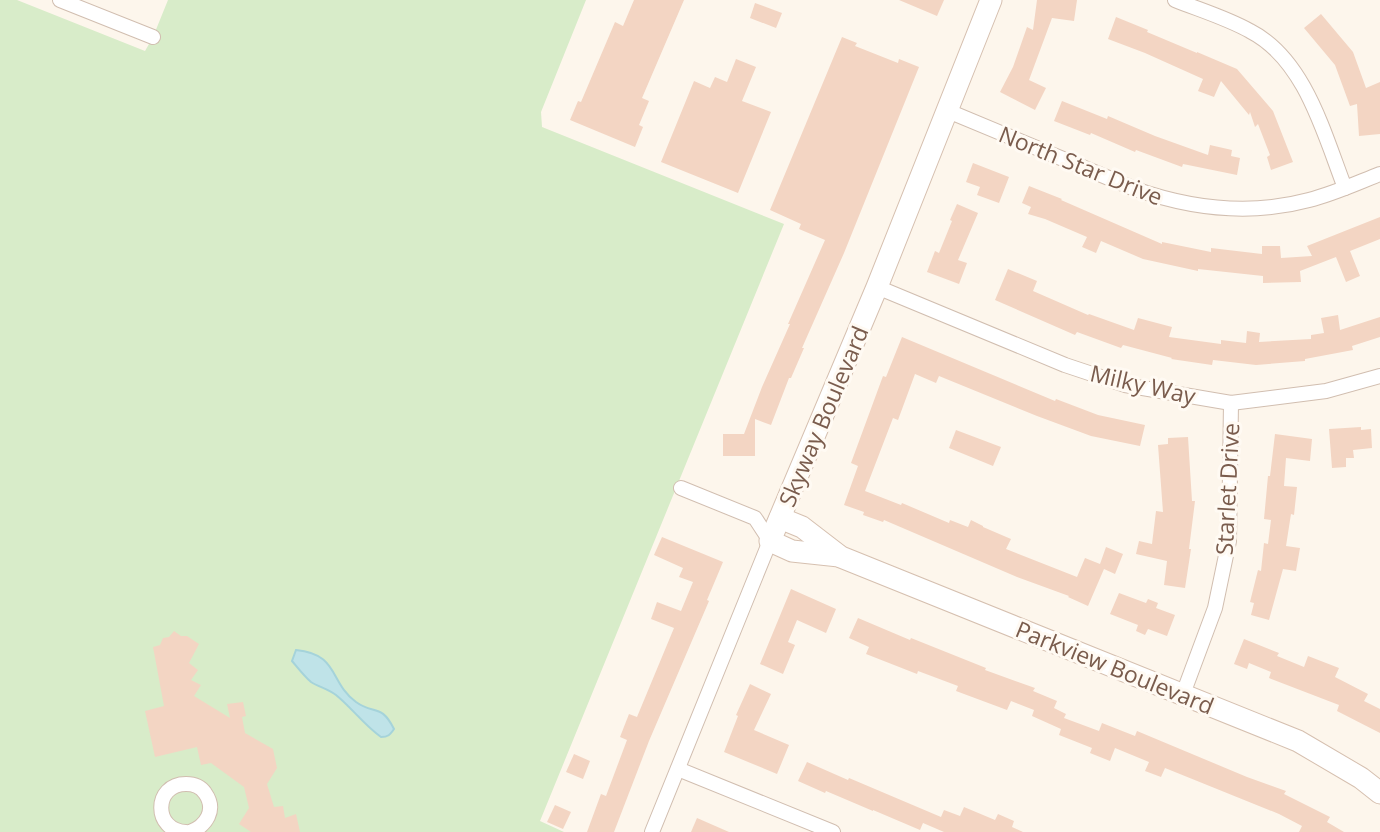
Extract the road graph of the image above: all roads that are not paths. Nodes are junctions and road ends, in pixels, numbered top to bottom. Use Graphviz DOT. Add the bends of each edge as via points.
graph roads {
  1 [pos="60,0"];
  2 [pos="991,0"];
  3 [pos="1175,0"];
  4 [pos="153,37"];
  5 [pos="948,111"];
  6 [pos="1380,174"];
  7 [pos="1346,188"];
  8 [pos="877,287"];
  9 [pos="1380,376"];
  10 [pos="1231,403"];
  11 [pos="681,488"];
  12 [pos="780,519"];
  13 [pos="770,541"];
  14 [pos="841,557"];
  15 [pos="1183,694"];
  16 [pos="678,769"];
  17 [pos="1380,793"];
  18 [pos="652,832"];
  19 [pos="832,832"];
  1 -- 4 [label="street"];
  2 -- 5 [label="street, Skyway Boulevard"];
  3 -- 7 [label="street" via="1250,31 1285,60 1310,99"];
  5 -- 7 [label="street, North Star Drive" via="1135,189 1187,204 1260,208 1310,200"];
  5 -- 8 [label="street, Skyway Boulevard"];
  6 -- 7 [label="street, North Star Drive"];
  8 -- 10 [label="street, Milky Way" via="1125,385"];
  8 -- 12 [label="street, Skyway Boulevard"];
  9 -- 10 [label="street, Milky Way" via="1326,391"];
  10 -- 15 [label="street, Starlet Drive" via="1229,541 1215,608"];
  11 -- 13 [label="street" via="755,518"];
  12 -- 13 [label="street, Skyway Boulevard"];
  12 -- 14 [label="street, Parkview Boulevard" via="802,527"];
  13 -- 14 [label="street, Parkview Boulevard" via="792,551"];
  13 -- 16 [label="street, Skyway Boulevard"];
  14 -- 15 [label="street, Parkview Boulevard"];
  15 -- 17 [label="street, Parkview Boulevard" via="1298,741"];
  16 -- 18 [label="street, Skyway Boulevard"];
  16 -- 19 [label="street"];
}
